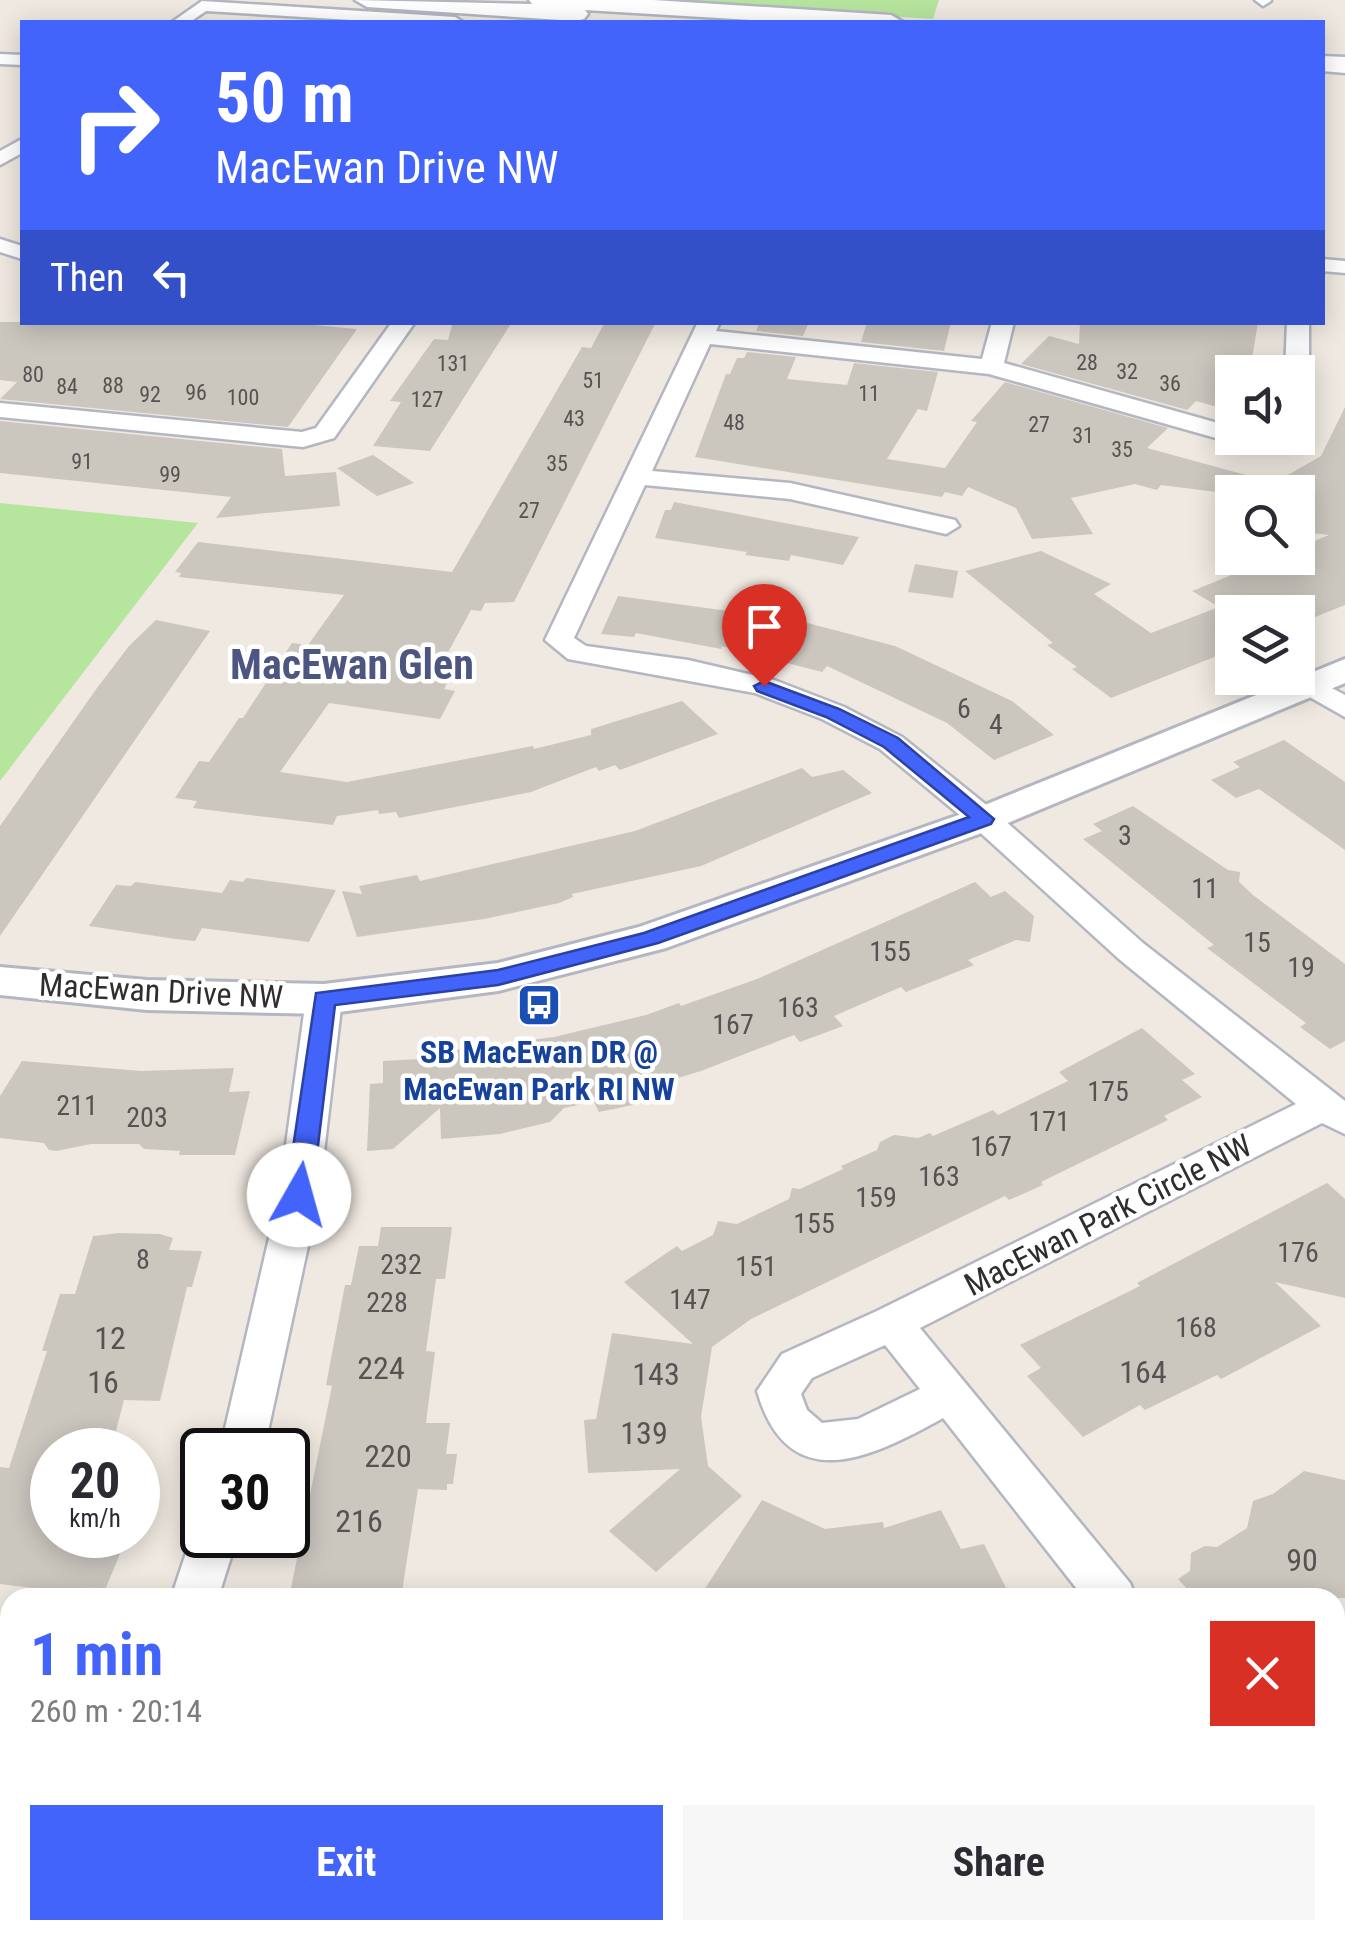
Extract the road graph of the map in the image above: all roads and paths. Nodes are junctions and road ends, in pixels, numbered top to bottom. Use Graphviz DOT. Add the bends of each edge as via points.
graph roads {
  1 [pos="367,0"];
  2 [pos="541,0"];
  3 [pos="183,20"];
  4 [pos="385,20"];
  5 [pos="672,20"];
  6 [pos="859,20"];
  7 [pos="402,325"];
  8 [pos="1002,325"];
  9 [pos="1298,325"];
  10 [pos="706,329"];
  11 [pos="1297,355"];
  12 [pos="991,367"];
  13 [pos="0,410"];
  14 [pos="1215,429"];
  15 [pos="638,477"];
  16 [pos="946,526"];
  17 [pos="1327,677"];
  18 [pos="1345,708"];
  19 [pos="984,819"];
  20 [pos="0,981"];
  21 [pos="324,999"];
  22 [pos="1335,1113"];
  23 [pos="892,1323"];
  24 [pos="952,1393"];
  25 [pos="247,1428"];
  26 [pos="207,1558"];
  27 [pos="197,1588"];
  28 [pos="1106,1588"];
  1 -- 5 [label="main road"];
  2 -- 6 [label="main road"];
  3 -- 4 [label="street" via="202,6"];
  7 -- 13 [label="street" via="324,433 303,440"];
  8 -- 12 [label="street"];
  9 -- 11 [label="street"];
  10 -- 12 [label="street"];
  10 -- 15 [label="street"];
  12 -- 14 [label="street"];
  15 -- 16 [label="street" via="790,491"];
  15 -- 19 [label="street, MacEwan Park Circle NW" via="560,640 578,653 764,686 832,713 891,742"];
  17 -- 18 [label="street"];
  17 -- 19 [label="street, MacEwan Drive NW"];
  19 -- 21 [label="street, MacEwan Drive NW" via="650,938 498,977"];
  19 -- 22 [label="street, MacEwan Park Circle NW" via="1131,951"];
  20 -- 21 [label="street, MacEwan Drive NW"];
  21 -- 25 [label="street" via="299,1195"];
  22 -- 23 [label="street, MacEwan Park Circle NW"];
  23 -- 24 [label="street"];
  23 -- 24 [label="street, MacEwan Park Circle NW" via="797,1366 779,1391 788,1419 807,1438 848,1443"];
  24 -- 28 [label="street"];
  26 -- 27 [label="street"];
}
